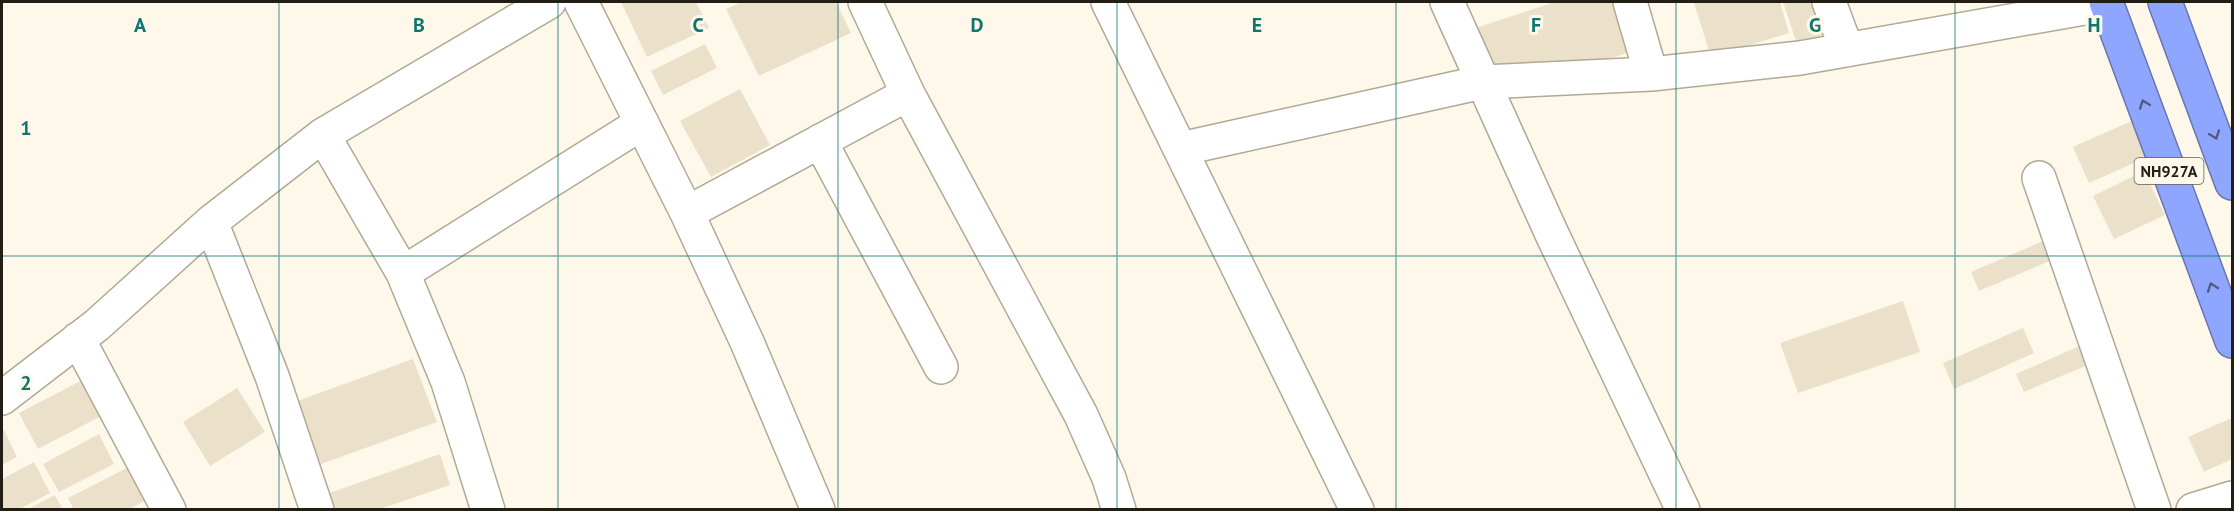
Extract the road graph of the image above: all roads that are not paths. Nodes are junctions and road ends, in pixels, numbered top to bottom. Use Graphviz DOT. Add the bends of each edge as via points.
graph roads {
  1 [pos="549,2"];
  2 [pos="581,2"];
  3 [pos="865,2"];
  4 [pos="1108,2"];
  5 [pos="1447,2"];
  6 [pos="1630,2"];
  7 [pos="1829,2"];
  8 [pos="2165,2"];
  9 [pos="2107,3"];
  10 [pos="1847,50"];
  11 [pos="1651,74"];
  12 [pos="1483,82"];
  13 [pos="908,94"];
  14 [pos="642,123"];
  15 [pos="323,135"];
  16 [pos="820,141"];
  17 [pos="1180,149"];
  18 [pos="2039,178"];
  19 [pos="2232,183"];
  20 [pos="687,213"];
  21 [pos="211,222"];
  22 [pos="403,273"];
  23 [pos="78,339"];
  24 [pos="2232,341"];
  25 [pos="941,367"];
  26 [pos="2,398"];
  27 [pos="2232,498"];
  28 [pos="169,510"];
  29 [pos="317,510"];
  30 [pos="488,510"];
  31 [pos="818,510"];
  32 [pos="1119,510"];
  33 [pos="1357,510"];
  34 [pos="1683,510"];
  35 [pos="2154,510"];
  36 [pos="2193,510"];
  1 -- 15 [label="street"];
  2 -- 14 [label="street"];
  3 -- 13 [label="street"];
  4 -- 17 [label="street"];
  5 -- 12 [label="street"];
  6 -- 11 [label="street"];
  7 -- 10 [label="street"];
  8 -- 19 [label="highway, NH927A, one-way"];
  9 -- 10 [label="street"];
  24 -- 9 [label="highway, NH927A, one-way"];
  10 -- 11 [label="street"];
  11 -- 12 [label="street"];
  12 -- 17 [label="street"];
  12 -- 34 [label="street"];
  13 -- 16 [label="street"];
  13 -- 32 [label="street" via="1081,415"];
  14 -- 20 [label="street"];
  14 -- 22 [label="street"];
  15 -- 21 [label="street"];
  15 -- 22 [label="street"];
  16 -- 20 [label="street"];
  16 -- 25 [label="street"];
  17 -- 33 [label="street"];
  18 -- 35 [label="street"];
  20 -- 31 [label="street"];
  21 -- 23 [label="street"];
  21 -- 29 [label="street" via="272,376"];
  22 -- 30 [label="street" via="448,382"];
  23 -- 26 [label="street"];
  23 -- 28 [label="street"];
  27 -- 36 [label="street"];
}
